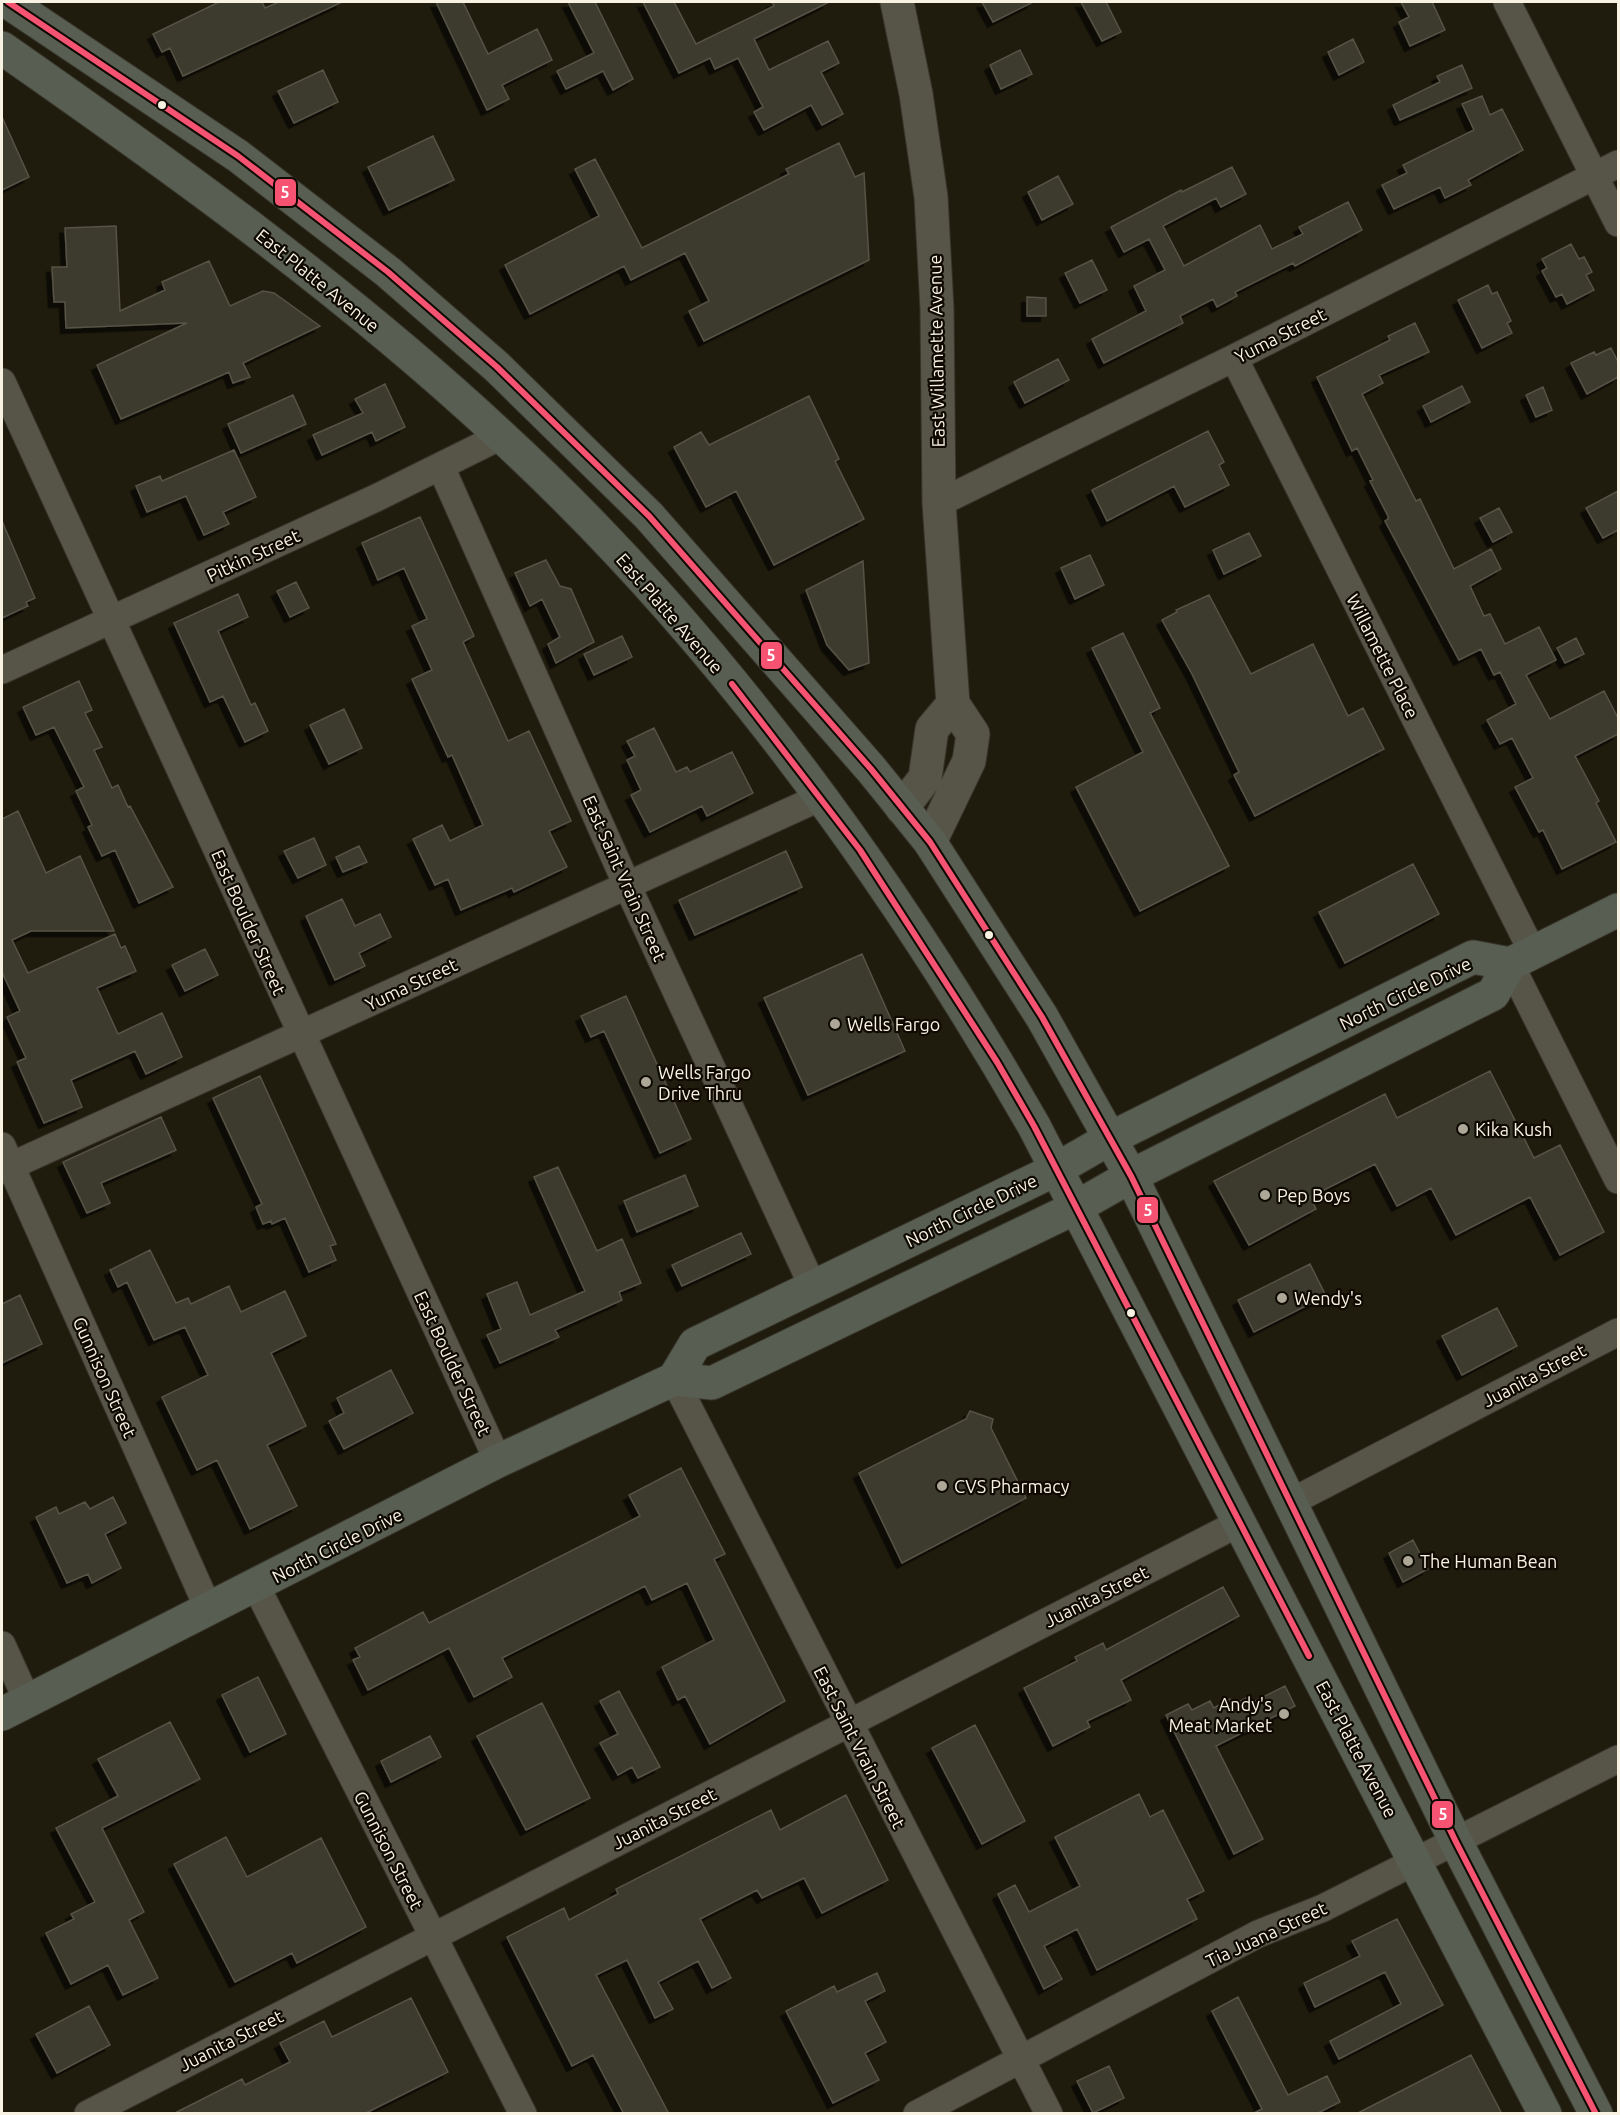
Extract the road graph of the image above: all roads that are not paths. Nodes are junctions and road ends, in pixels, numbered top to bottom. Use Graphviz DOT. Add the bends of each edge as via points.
graph roads {
  1 [pos="8,2"];
  2 [pos="897,2"];
  3 [pos="1507,2"];
  4 [pos="2,48"];
  5 [pos="1618,164"];
  6 [pos="1595,176"];
  7 [pos="1618,223"];
  8 [pos="1234,358"];
  9 [pos="2,382"];
  10 [pos="501,436"];
  11 [pos="441,467"];
  12 [pos="939,503"];
  13 [pos="112,620"];
  14 [pos="2,670"];
  15 [pos="953,704"];
  16 [pos="821,797"];
  17 [pos="902,808"];
  18 [pos="930,842"];
  19 [pos="627,885"];
  20 [pos="1618,910"];
  21 [pos="1521,958"];
  22 [pos="300,1035"];
  23 [pos="1109,1139"];
  24 [pos="5,1160"];
  25 [pos="1055,1170"];
  26 [pos="1131,1176"];
  27 [pos="1618,1179"];
  28 [pos="1075,1208"];
  29 [pos="813,1287"];
  30 [pos="1618,1332"];
  31 [pos="674,1379"];
  32 [pos="498,1461"];
  33 [pos="1291,1502"];
  34 [pos="1239,1522"];
  35 [pos="256,1586"];
  36 [pos="209,1610"];
  37 [pos="2,1645"];
  38 [pos="14,1707"];
  39 [pos="847,1723"];
  40 [pos="1618,1759"];
  41 [pos="1456,1842"];
  42 [pos="1416,1860"];
  43 [pos="433,1937"];
  44 [pos="1022,2059"];
  45 [pos="88,2114"];
  46 [pos="523,2114"];
  47 [pos="917,2114"];
  48 [pos="1049,2114"];
  49 [pos="1545,2114"];
  50 [pos="1596,2114"];
  1 -- 17 [label="main road" via="238,156 388,272 497,367 649,516"];
  2 -- 12 [label="street, East Willamette Avenue" via="931,197 937,309"];
  3 -- 6 [label="street"];
  4 -- 10 [label="main road, East Platte Avenue" via="270,240 413,357"];
  5 -- 6 [label="street, Yuma Street"];
  6 -- 7 [label="street"];
  6 -- 8 [label="street, Yuma Street"];
  8 -- 12 [label="street, Yuma Street"];
  8 -- 21 [label="street, Willamette Place"];
  9 -- 13 [label="street, East Boulder Street"];
  10 -- 11 [label="street, Pitkin Street"];
  10 -- 16 [label="main road, East Platte Avenue" via="645,583 726,676"];
  11 -- 13 [label="street, Pitkin Street"];
  11 -- 19 [label="street, East Saint Vrain Street"];
  12 -- 15 [label="street, East Willamette Avenue"];
  13 -- 14 [label="street, Pitkin Street"];
  13 -- 22 [label="street, East Boulder Street"];
  15 -- 17 [label="street" via="932,729 925,778"];
  15 -- 18 [label="street, East Willamette Avenue" via="973,734 969,761"];
  16 -- 19 [label="street, Yuma Street"];
  16 -- 25 [label="main road, East Platte Avenue" via="890,894 997,1062"];
  17 -- 18 [label="main road"];
  18 -- 23 [label="main road" via="1042,1017"];
  19 -- 22 [label="street, Yuma Street"];
  19 -- 29 [label="street, East Saint Vrain Street"];
  20 -- 21 [label="main road"];
  21 -- 23 [label="main road, North Circle Drive" via="1473,957"];
  21 -- 26 [label="main road" via="1493,994"];
  21 -- 27 [label="street, Willamette Place"];
  22 -- 24 [label="street, Yuma Street"];
  22 -- 32 [label="street, East Boulder Street"];
  23 -- 25 [label="main road, North Circle Drive"];
  23 -- 26 [label="main road"];
  24 -- 36 [label="street, Gunnison Street"];
  25 -- 28 [label="main road, East Platte Avenue"];
  25 -- 29 [label="main road, North Circle Drive"];
  26 -- 28 [label="main road"];
  26 -- 33 [label="main road"];
  28 -- 31 [label="main road" via="712,1383"];
  28 -- 34 [label="main road, East Platte Avenue"];
  29 -- 31 [label="main road, North Circle Drive" via="695,1344"];
  30 -- 33 [label="street, Juanita Street"];
  31 -- 32 [label="main road, North Circle Drive"];
  31 -- 39 [label="street, East Saint Vrain Street"];
  32 -- 35 [label="main road, North Circle Drive"];
  33 -- 41 [label="main road"];
  34 -- 39 [label="street, Juanita Street"];
  34 -- 42 [label="main road, East Platte Avenue"];
  35 -- 36 [label="main road, North Circle Drive"];
  35 -- 43 [label="street, Gunnison Street"];
  36 -- 38 [label="main road, North Circle Drive"];
  37 -- 38 [label="street"];
  39 -- 43 [label="street, Juanita Street"];
  39 -- 44 [label="street, East Saint Vrain Street"];
  40 -- 41 [label="street, Tia Juana Street"];
  41 -- 42 [label="street, Tia Juana Street"];
  41 -- 50 [label="main road"];
  42 -- 44 [label="street, Tia Juana Street" via="1323,1908 1258,1934"];
  42 -- 49 [label="main road, East Platte Avenue"];
  43 -- 45 [label="street, Juanita Street"];
  43 -- 46 [label="street, Gunnison Street"];
  44 -- 47 [label="street, Tia Juana Street"];
  44 -- 48 [label="street, East Saint Vrain Street"];
}
